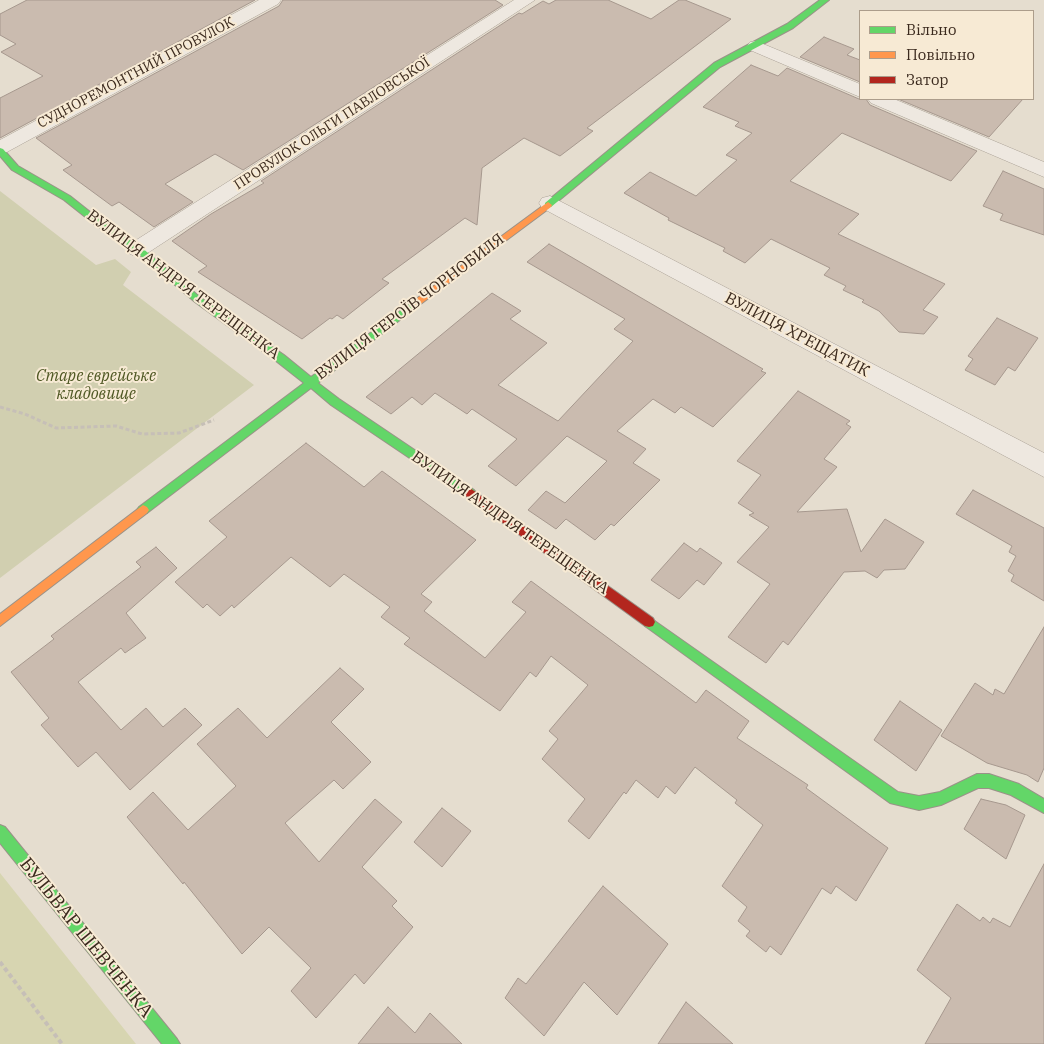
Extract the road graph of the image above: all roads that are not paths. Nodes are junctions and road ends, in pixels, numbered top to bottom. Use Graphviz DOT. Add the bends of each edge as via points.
graph roads {
  1 [pos="272,0"];
  2 [pos="526,0"];
  3 [pos="825,0"];
  4 [pos="756,46"];
  5 [pos="859,91"];
  6 [pos="880,100"];
  7 [pos="0,150"];
  8 [pos="1044,170"];
  9 [pos="550,203"];
  10 [pos="138,249"];
  11 [pos="309,382"];
  12 [pos="1044,466"];
  13 [pos="0,622"];
  14 [pos="1044,806"];
  15 [pos="0,832"];
  16 [pos="172,1044"];
  1 -- 7 [label="street, СУДНОРЕМОНТНИЙ ПРОВУЛОК"];
  2 -- 10 [label="street, ПРОВУЛОК ОЛЬГИ ПАВЛОВСЬКОЇ"];
  3 -- 4 [label="street, ВУЛИЦЯ ГЕРОЇВ ЧОРНОБИЛЯ"];
  4 -- 5 [label="street"];
  4 -- 9 [label="street, ВУЛИЦЯ ГЕРОЇВ ЧОРНОБИЛЯ" via="727,58 710,70"];
  6 -- 8 [label="street"];
  7 -- 10 [label="street, ВУЛИЦЯ АНДРІЯ ТЕРЕЩЕНКА" via="15,168 67,198"];
  9 -- 11 [label="street, ВУЛИЦЯ ГЕРОЇВ ЧОРНОБИЛЯ"];
  9 -- 12 [label="street, ВУЛИЦЯ ХРЕЩАТИК"];
  10 -- 11 [label="street, ВУЛИЦЯ АНДРІЯ ТЕРЕЩЕНКА" via="198,300"];
  11 -- 13 [label="street, ВУЛИЦЯ ГЕРОЇВ ЧОРНОБИЛЯ"];
  11 -- 14 [label="street, ВУЛИЦЯ АНДРІЯ ТЕРЕЩЕНКА" via="352,415 496,510 884,792 901,800 919,803 989,781 1014,789"];
  15 -- 16 [label="street, БУЛЬВАР ШЕВЧЕНКА"];
}
